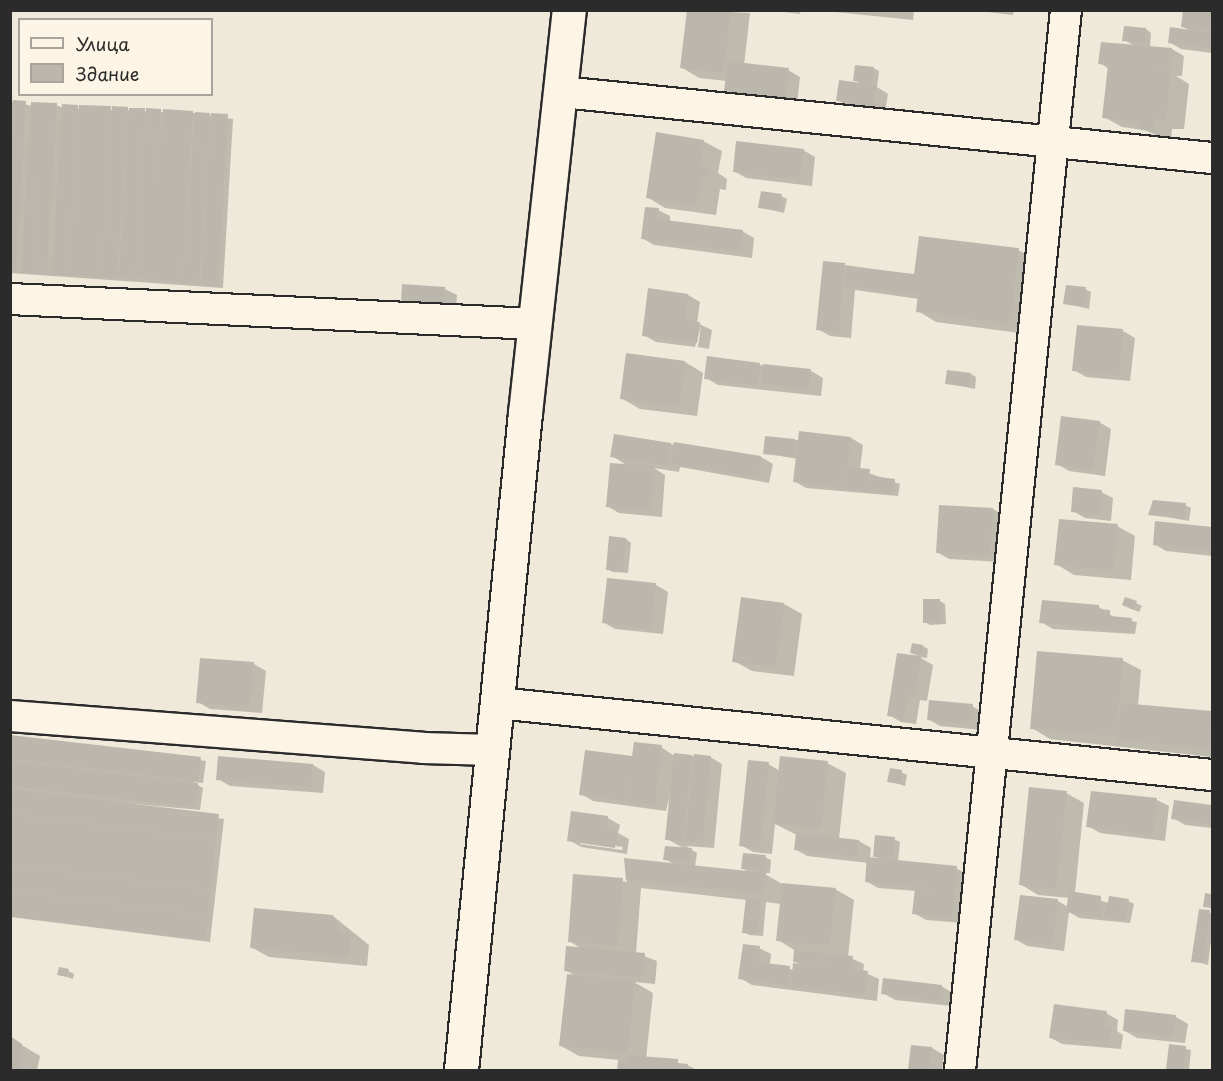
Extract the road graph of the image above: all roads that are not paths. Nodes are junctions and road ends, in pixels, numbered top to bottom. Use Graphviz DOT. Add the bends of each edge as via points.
graph roads {
  1 [pos="569,10"];
  2 [pos="1066,10"];
  3 [pos="561,92"];
  4 [pos="1052,144"];
  5 [pos="1212,158"];
  6 [pos="10,299"];
  7 [pos="535,324"];
  8 [pos="497,703"];
  9 [pos="10,716"];
  10 [pos="493,750"];
  11 [pos="991,750"];
  12 [pos="1212,775"];
  13 [pos="461,1071"];
  14 [pos="960,1071"];
  1 -- 3 [label="main road"];
  2 -- 4 [label="street"];
  3 -- 4 [label="street"];
  3 -- 7 [label="main road"];
  4 -- 5 [label="street"];
  4 -- 11 [label="street"];
  6 -- 7 [label="street"];
  7 -- 8 [label="main road"];
  8 -- 10 [label="main road"];
  8 -- 11 [label="street"];
  9 -- 10 [label="street"];
  10 -- 13 [label="main road"];
  11 -- 12 [label="street"];
  11 -- 14 [label="street"];
}
